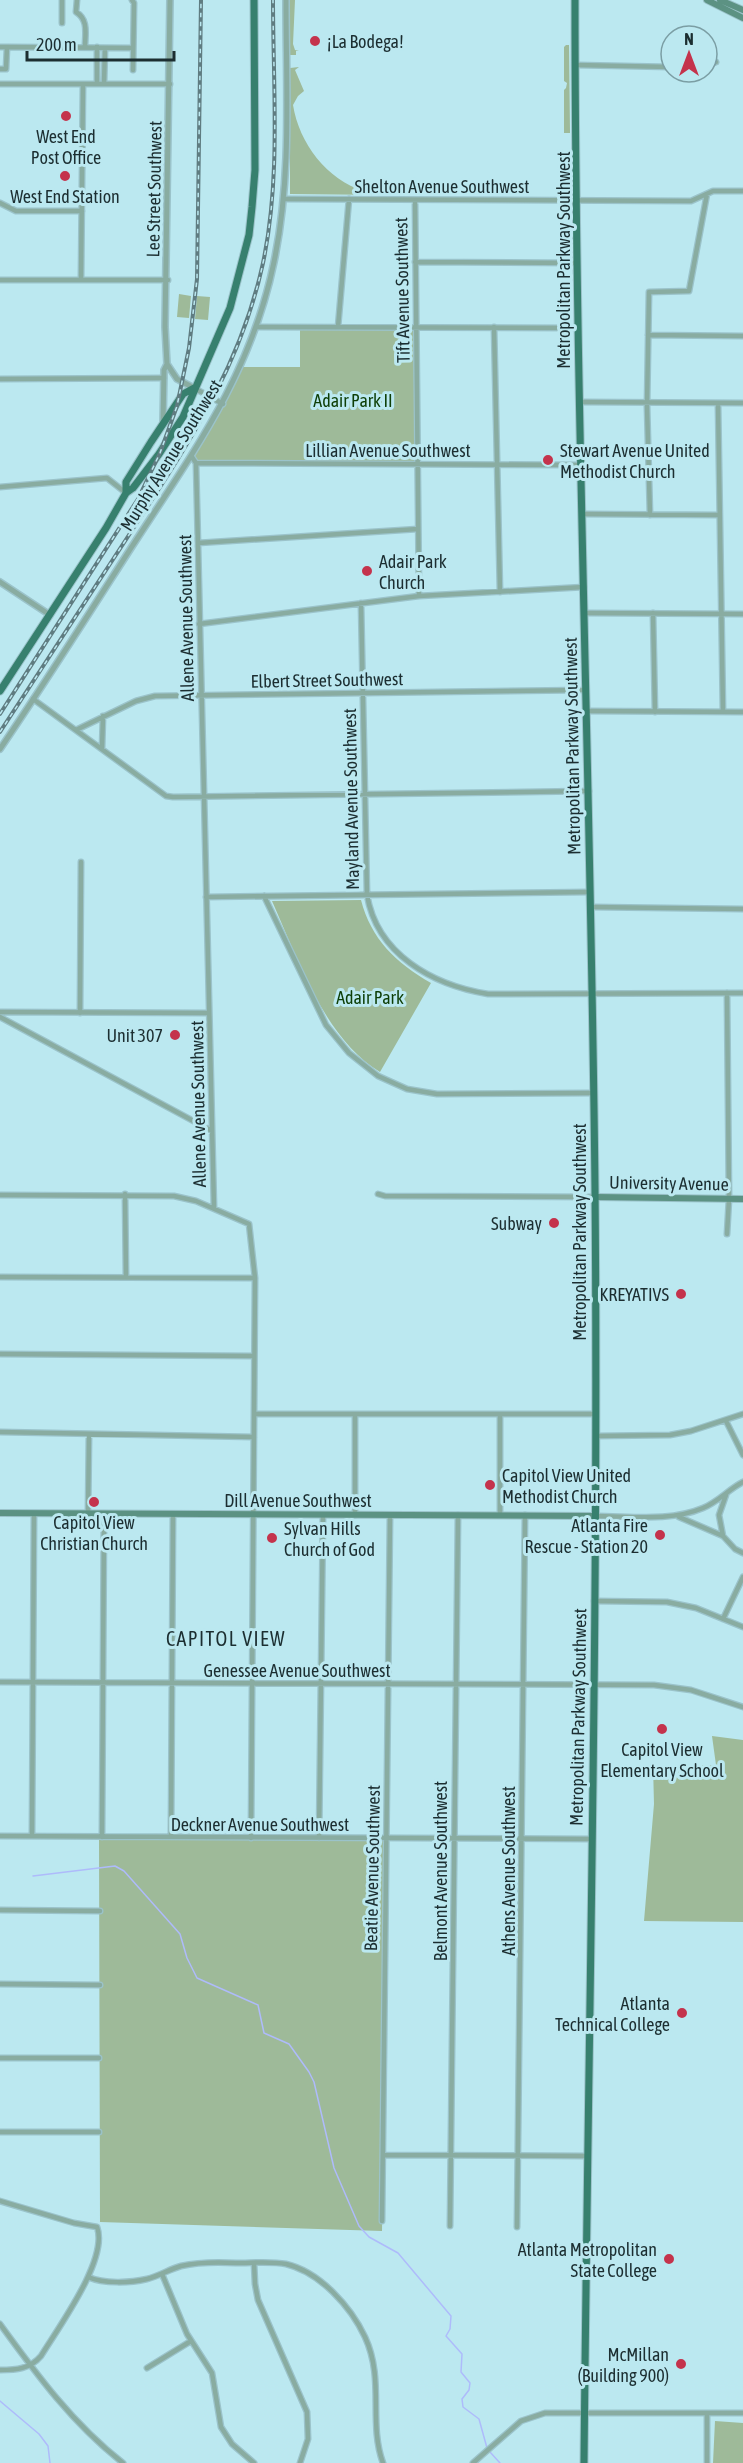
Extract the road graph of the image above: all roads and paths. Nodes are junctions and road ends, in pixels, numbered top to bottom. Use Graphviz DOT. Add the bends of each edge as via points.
graph roads {
  1 [pos="62,0"];
  2 [pos="77,0"];
  3 [pos="132,0"];
  4 [pos="170,0"];
  5 [pos="254,0"];
  6 [pos="286,0"];
  7 [pos="575,0"];
  8 [pos="707,0"];
  9 [pos="720,0"];
  10 [pos="743,10"];
  11 [pos="743,18"];
  12 [pos="62,23"];
  13 [pos="7,47"];
  14 [pos="85,47"];
  15 [pos="97,47"];
  16 [pos="0,48"];
  17 [pos="105,48"];
  18 [pos="133,48"];
  19 [pos="576,65"];
  20 [pos="659,67"];
  21 [pos="0,69"];
  22 [pos="133,70"];
  23 [pos="0,84"];
  24 [pos="83,84"];
  25 [pos="97,84"];
  26 [pos="104,84"];
  27 [pos="170,84"];
  28 [pos="743,191"];
  29 [pos="706,194"];
  30 [pos="284,199"];
  31 [pos="349,200"];
  32 [pos="415,200"];
  33 [pos="577,200"];
  34 [pos="0,202"];
  35 [pos="82,211"];
  36 [pos="415,262"];
  37 [pos="577,263"];
  38 [pos="0,280"];
  39 [pos="81,280"];
  40 [pos="168,280"];
  41 [pos="257,327"];
  42 [pos="338,327"];
  43 [pos="494,327"];
  44 [pos="416,328"];
  45 [pos="578,328"];
  46 [pos="648,335"];
  47 [pos="743,336"];
  48 [pos="167,364"];
  49 [pos="162,378"];
  50 [pos="0,379"];
  51 [pos="194,388"];
  52 [pos="579,402"];
  53 [pos="647,402"];
  54 [pos="718,403"];
  55 [pos="743,403"];
  56 [pos="223,404"];
  57 [pos="163,425"];
  58 [pos="192,457"];
  59 [pos="196,463"];
  60 [pos="418,464"];
  61 [pos="497,464"];
  62 [pos="580,465"];
  63 [pos="0,487"];
  64 [pos="126,493"];
  65 [pos="582,514"];
  66 [pos="650,515"];
  67 [pos="719,515"];
  68 [pos="418,529"];
  69 [pos="198,543"];
  70 [pos="0,582"];
  71 [pos="584,587"];
  72 [pos="500,592"];
  73 [pos="419,596"];
  74 [pos="361,603"];
  75 [pos="584,613"];
  76 [pos="653,613"];
  77 [pos="720,614"];
  78 [pos="743,614"];
  79 [pos="50,615"];
  80 [pos="200,624"];
  81 [pos="586,690"];
  82 [pos="0,691"];
  83 [pos="362,693"];
  84 [pos="201,696"];
  85 [pos="33,699"];
  86 [pos="587,711"];
  87 [pos="655,712"];
  88 [pos="723,712"];
  89 [pos="743,712"];
  90 [pos="103,716"];
  91 [pos="76,730"];
  92 [pos="0,748"];
  93 [pos="102,749"];
  94 [pos="589,791"];
  95 [pos="364,794"];
  96 [pos="203,796"];
  97 [pos="81,862"];
  98 [pos="590,892"];
  99 [pos="367,895"];
  100 [pos="264,896"];
  101 [pos="206,897"];
  102 [pos="591,907"];
  103 [pos="743,909"];
  104 [pos="592,992"];
  105 [pos="728,993"];
  106 [pos="743,993"];
  107 [pos="80,1013"];
  108 [pos="209,1013"];
  109 [pos="0,1014"];
  110 [pos="594,1093"];
  111 [pos="212,1131"];
  112 [pos="125,1194"];
  113 [pos="378,1194"];
  114 [pos="0,1195"];
  115 [pos="595,1197"];
  116 [pos="729,1199"];
  117 [pos="743,1199"];
  118 [pos="214,1208"];
  119 [pos="727,1234"];
  120 [pos="0,1277"];
  121 [pos="126,1278"];
  122 [pos="255,1278"];
  123 [pos="0,1354"];
  124 [pos="254,1356"];
  125 [pos="254,1414"];
  126 [pos="355,1414"];
  127 [pos="500,1414"];
  128 [pos="595,1414"];
  129 [pos="743,1414"];
  130 [pos="726,1421"];
  131 [pos="0,1432"];
  132 [pos="89,1434"];
  133 [pos="595,1436"];
  134 [pos="254,1437"];
  135 [pos="743,1455"];
  136 [pos="743,1482"];
  137 [pos="727,1493"];
  138 [pos="0,1513"];
  139 [pos="34,1514"];
  140 [pos="88,1514"];
  141 [pos="104,1514"];
  142 [pos="173,1514"];
  143 [pos="254,1515"];
  144 [pos="323,1515"];
  145 [pos="355,1515"];
  146 [pos="390,1515"];
  147 [pos="458,1515"];
  148 [pos="501,1515"];
  149 [pos="525,1515"];
  150 [pos="595,1516"];
  151 [pos="676,1516"];
  152 [pos="723,1536"];
  153 [pos="743,1553"];
  154 [pos="743,1577"];
  155 [pos="594,1601"];
  156 [pos="723,1619"];
  157 [pos="743,1627"];
  158 [pos="0,1682"];
  159 [pos="33,1682"];
  160 [pos="103,1682"];
  161 [pos="172,1682"];
  162 [pos="253,1683"];
  163 [pos="321,1684"];
  164 [pos="388,1684"];
  165 [pos="456,1684"];
  166 [pos="523,1684"];
  167 [pos="593,1685"];
  168 [pos="743,1707"];
  169 [pos="0,1836"];
  170 [pos="32,1836"];
  171 [pos="102,1837"];
  172 [pos="171,1837"];
  173 [pos="251,1838"];
  174 [pos="319,1838"];
  175 [pos="386,1838"];
  176 [pos="454,1838"];
  177 [pos="521,1839"];
  178 [pos="591,1839"];
  179 [pos="0,1910"];
  180 [pos="100,1911"];
  181 [pos="0,1984"];
  182 [pos="100,1985"];
  183 [pos="0,2058"];
  184 [pos="99,2058"];
  185 [pos="0,2132"];
  186 [pos="99,2132"];
  187 [pos="383,2155"];
  188 [pos="451,2155"];
  189 [pos="518,2156"];
  190 [pos="587,2156"];
  191 [pos="0,2201"];
  192 [pos="382,2221"];
  193 [pos="450,2226"];
  194 [pos="517,2227"];
  195 [pos="254,2263"];
  196 [pos="162,2274"];
  197 [pos="88,2277"];
  198 [pos="0,2324"];
  199 [pos="191,2341"];
  200 [pos="30,2365"];
  201 [pos="147,2368"];
  202 [pos="0,2370"];
  203 [pos="584,2413"];
  204 [pos="707,2413"];
  205 [pos="743,2413"];
  206 [pos="123,2463"];
  207 [pos="254,2463"];
  208 [pos="300,2463"];
  209 [pos="383,2463"];
  210 [pos="473,2463"];
  211 [pos="584,2463"];
  212 [pos="707,2463"];
  1 -- 12 [label="street"];
  2 -- 14 [label="street" via="76,12 86,23"];
  3 -- 18 [label="street"];
  4 -- 27 [label="street, Lee Street Southwest"];
  5 -- 51 [label="main road" via="255,170 249,233 230,309"];
  6 -- 30 [label="street, Murphy Avenue Southwest"];
  7 -- 19 [label="main road, Metropolitan Parkway Southwest"];
  8 -- 11 [label="main road"];
  9 -- 10 [label="main road"];
  13 -- 14 [label="street"];
  13 -- 16 [label="street"];
  13 -- 21 [label="street" via="6,69"];
  14 -- 15 [label="street"];
  15 -- 17 [label="street"];
  15 -- 25 [label="street"];
  17 -- 18 [label="street"];
  17 -- 26 [label="street"];
  18 -- 22 [label="street"];
  19 -- 20 [label="street"];
  19 -- 33 [label="main road, Metropolitan Parkway Southwest"];
  23 -- 24 [label="street"];
  24 -- 25 [label="street"];
  24 -- 35 [label="street"];
  25 -- 26 [label="street"];
  26 -- 27 [label="street"];
  27 -- 40 [label="street, Lee Street Southwest"];
  28 -- 29 [label="street, Shelton Avenue Southwest"];
  29 -- 33 [label="street, Shelton Avenue Southwest" via="691,201"];
  29 -- 46 [label="street" via="689,291 649,292"];
  30 -- 31 [label="street, Shelton Avenue Southwest"];
  30 -- 41 [label="street, Murphy Avenue Southwest" via="274,263"];
  31 -- 32 [label="street, Shelton Avenue Southwest"];
  31 -- 42 [label="street"];
  32 -- 33 [label="street, Shelton Avenue Southwest"];
  32 -- 36 [label="street, Tift Avenue Southwest"];
  33 -- 37 [label="main road, Metropolitan Parkway Southwest"];
  34 -- 35 [label="street" via="16,211"];
  35 -- 39 [label="street"];
  36 -- 37 [label="street"];
  36 -- 44 [label="street, Tift Avenue Southwest"];
  37 -- 45 [label="main road, Metropolitan Parkway Southwest"];
  38 -- 39 [label="street"];
  39 -- 40 [label="street"];
  40 -- 48 [label="street, Lee Street Southwest"];
  41 -- 42 [label="street"];
  41 -- 56 [label="street, Murphy Avenue Southwest"];
  42 -- 44 [label="street"];
  43 -- 44 [label="street"];
  43 -- 45 [label="street"];
  43 -- 61 [label="street"];
  44 -- 60 [label="street, Tift Avenue Southwest"];
  45 -- 52 [label="main road, Metropolitan Parkway Southwest"];
  46 -- 47 [label="street"];
  46 -- 53 [label="street"];
  48 -- 49 [label="street, Lee Street Southwest"];
  48 -- 51 [label="street" via="177,378"];
  49 -- 50 [label="street"];
  49 -- 57 [label="street, Lee Street Southwest"];
  51 -- 56 [label="street"];
  51 -- 57 [label="main road" via="183,394"];
  51 -- 64 [label="main road" via="190,403 159,454"];
  52 -- 53 [label="street"];
  52 -- 62 [label="main road, Metropolitan Parkway Southwest"];
  53 -- 54 [label="street"];
  53 -- 66 [label="street"];
  54 -- 55 [label="street"];
  54 -- 67 [label="street"];
  56 -- 58 [label="street, Murphy Avenue Southwest"];
  57 -- 64 [label="main road" via="126,482"];
  58 -- 59 [label="street"];
  58 -- 85 [label="street, Murphy Avenue Southwest"];
  59 -- 60 [label="street, Lillian Avenue Southwest"];
  59 -- 69 [label="street, Allene Avenue Southwest"];
  60 -- 61 [label="street, Lillian Avenue Southwest"];
  60 -- 68 [label="street, Tift Avenue Southwest"];
  61 -- 62 [label="street, Lillian Avenue Southwest"];
  61 -- 72 [label="street"];
  62 -- 65 [label="main road, Metropolitan Parkway Southwest"];
  63 -- 64 [label="street" via="107,478"];
  64 -- 79 [label="main road"];
  65 -- 66 [label="street"];
  65 -- 71 [label="main road, Metropolitan Parkway Southwest"];
  66 -- 67 [label="street"];
  67 -- 77 [label="street"];
  68 -- 69 [label="street"];
  68 -- 73 [label="street, Tift Avenue Southwest"];
  69 -- 80 [label="street, Allene Avenue Southwest"];
  70 -- 79 [label="street"];
  71 -- 72 [label="street"];
  71 -- 75 [label="main road, Metropolitan Parkway Southwest"];
  72 -- 73 [label="street"];
  73 -- 74 [label="street"];
  74 -- 80 [label="street"];
  74 -- 83 [label="street, Mayland Avenue Southwest"];
  75 -- 76 [label="street"];
  75 -- 81 [label="main road, Metropolitan Parkway Southwest"];
  76 -- 77 [label="street"];
  76 -- 87 [label="street"];
  77 -- 78 [label="street"];
  77 -- 88 [label="street"];
  79 -- 82 [label="main road"];
  80 -- 84 [label="street, Allene Avenue Southwest"];
  81 -- 83 [label="street, Elbert Street Southwest"];
  81 -- 86 [label="main road, Metropolitan Parkway Southwest"];
  83 -- 84 [label="street, Elbert Street Southwest"];
  83 -- 95 [label="street, Mayland Avenue Southwest"];
  84 -- 90 [label="street, Elbert Street Southwest" via="146,697"];
  84 -- 96 [label="street, Allene Avenue Southwest"];
  85 -- 91 [label="street"];
  85 -- 92 [label="street, Murphy Avenue Southwest"];
  86 -- 87 [label="street"];
  86 -- 94 [label="main road, Metropolitan Parkway Southwest"];
  87 -- 88 [label="street"];
  88 -- 89 [label="street"];
  90 -- 91 [label="street, Elbert Street Southwest"];
  90 -- 93 [label="street"];
  91 -- 93 [label="street"];
  93 -- 96 [label="street" via="166,796"];
  94 -- 95 [label="street"];
  94 -- 98 [label="main road, Metropolitan Parkway Southwest"];
  95 -- 96 [label="street"];
  95 -- 99 [label="street, Mayland Avenue Southwest"];
  96 -- 101 [label="street, Allene Avenue Southwest"];
  97 -- 107 [label="street"];
  98 -- 99 [label="street"];
  98 -- 102 [label="main road, Metropolitan Parkway Southwest"];
  99 -- 100 [label="street"];
  99 -- 104 [label="street, Mayland Avenue Southwest" via="373,921 387,943 443,983 488,994"];
  100 -- 101 [label="street"];
  100 -- 110 [label="street" via="326,1025 349,1053 378,1076 407,1089 437,1094"];
  101 -- 108 [label="street, Allene Avenue Southwest"];
  102 -- 103 [label="street"];
  102 -- 104 [label="main road, Metropolitan Parkway Southwest"];
  104 -- 105 [label="street, Mayland Avenue Southwest"];
  104 -- 110 [label="main road, Metropolitan Parkway Southwest"];
  105 -- 106 [label="street, Mayland Avenue Southwest"];
  105 -- 116 [label="street"];
  107 -- 108 [label="street"];
  107 -- 109 [label="street"];
  108 -- 111 [label="street, Allene Avenue Southwest"];
  109 -- 111 [label="street"];
  110 -- 115 [label="main road, Metropolitan Parkway Southwest"];
  111 -- 118 [label="street, Allene Avenue Southwest"];
  112 -- 114 [label="street"];
  112 -- 118 [label="street" via="174,1196"];
  112 -- 121 [label="street"];
  113 -- 115 [label="street"];
  115 -- 116 [label="main road, University Avenue"];
  115 -- 128 [label="main road, Metropolitan Parkway Southwest"];
  116 -- 117 [label="main road, University Avenue"];
  116 -- 119 [label="street"];
  118 -- 122 [label="street, Allene Avenue Southwest" via="249,1224"];
  120 -- 121 [label="street"];
  121 -- 122 [label="street"];
  122 -- 124 [label="street, Allene Avenue Southwest"];
  123 -- 124 [label="street"];
  124 -- 125 [label="street, Allene Avenue Southwest"];
  125 -- 126 [label="street"];
  125 -- 134 [label="street, Allene Avenue Southwest"];
  126 -- 127 [label="street"];
  126 -- 145 [label="street"];
  127 -- 128 [label="street"];
  127 -- 148 [label="street"];
  128 -- 133 [label="main road, Metropolitan Parkway Southwest"];
  129 -- 130 [label="street"];
  130 -- 133 [label="street" via="670,1435"];
  130 -- 135 [label="street"];
  131 -- 132 [label="street"];
  132 -- 134 [label="street"];
  132 -- 140 [label="street"];
  133 -- 150 [label="main road, Metropolitan Parkway Southwest"];
  134 -- 143 [label="street, Allene Avenue Southwest"];
  136 -- 137 [label="street"];
  137 -- 151 [label="street" via="705,1508"];
  137 -- 152 [label="street" via="719,1515"];
  138 -- 139 [label="main road, Dill Avenue Southwest"];
  139 -- 140 [label="main road, Dill Avenue Southwest"];
  139 -- 159 [label="street"];
  140 -- 141 [label="main road, Dill Avenue Southwest"];
  141 -- 142 [label="main road, Dill Avenue Southwest"];
  141 -- 160 [label="street"];
  142 -- 143 [label="main road, Dill Avenue Southwest"];
  142 -- 161 [label="street"];
  143 -- 144 [label="main road, Dill Avenue Southwest"];
  143 -- 162 [label="street, Allene Avenue Southwest"];
  144 -- 145 [label="main road, Dill Avenue Southwest"];
  144 -- 163 [label="street"];
  145 -- 146 [label="main road, Dill Avenue Southwest"];
  146 -- 147 [label="main road, Dill Avenue Southwest"];
  146 -- 164 [label="street, Beatie Avenue Southwest"];
  147 -- 148 [label="main road, Dill Avenue Southwest"];
  147 -- 165 [label="street, Belmont Avenue Southwest"];
  148 -- 149 [label="main road, Dill Avenue Southwest"];
  149 -- 150 [label="main road, Dill Avenue Southwest"];
  149 -- 166 [label="street, Athens Avenue Southwest"];
  150 -- 151 [label="street"];
  150 -- 155 [label="main road, Metropolitan Parkway Southwest"];
  151 -- 152 [label="street"];
  152 -- 153 [label="street"];
  154 -- 156 [label="street"];
  155 -- 156 [label="street" via="667,1602"];
  155 -- 167 [label="main road, Metropolitan Parkway Southwest"];
  156 -- 157 [label="street"];
  158 -- 159 [label="street, Genessee Avenue Southwest"];
  159 -- 160 [label="street, Genessee Avenue Southwest"];
  159 -- 170 [label="street"];
  160 -- 161 [label="street, Genessee Avenue Southwest"];
  160 -- 171 [label="street"];
  161 -- 162 [label="street, Genessee Avenue Southwest"];
  161 -- 172 [label="street"];
  162 -- 163 [label="street, Genessee Avenue Southwest"];
  162 -- 173 [label="street, Allene Avenue Southwest"];
  163 -- 164 [label="street, Genessee Avenue Southwest"];
  163 -- 174 [label="street"];
  164 -- 165 [label="street, Genessee Avenue Southwest"];
  164 -- 175 [label="street, Beatie Avenue Southwest"];
  165 -- 166 [label="street, Genessee Avenue Southwest"];
  165 -- 176 [label="street, Belmont Avenue Southwest"];
  166 -- 167 [label="street, Genessee Avenue Southwest"];
  166 -- 177 [label="street, Athens Avenue Southwest"];
  167 -- 168 [label="street, Genessee Avenue Southwest" via="670,1686"];
  167 -- 178 [label="main road, Metropolitan Parkway Southwest"];
  169 -- 170 [label="street, Deckner Avenue Southwest"];
  170 -- 171 [label="street, Deckner Avenue Southwest"];
  171 -- 172 [label="street, Deckner Avenue Southwest"];
  172 -- 173 [label="street, Deckner Avenue Southwest"];
  173 -- 174 [label="street, Deckner Avenue Southwest"];
  174 -- 175 [label="street, Deckner Avenue Southwest"];
  175 -- 176 [label="street, Deckner Avenue Southwest"];
  175 -- 187 [label="street, Beatie Avenue Southwest"];
  176 -- 177 [label="street, Deckner Avenue Southwest"];
  176 -- 188 [label="street, Belmont Avenue Southwest"];
  177 -- 178 [label="street, Deckner Avenue Southwest"];
  177 -- 189 [label="street, Athens Avenue Southwest"];
  178 -- 190 [label="main road, Metropolitan Parkway Southwest"];
  179 -- 180 [label="street"];
  181 -- 182 [label="street"];
  183 -- 184 [label="street"];
  185 -- 186 [label="street"];
  187 -- 188 [label="street"];
  187 -- 192 [label="street, Beatie Avenue Southwest"];
  188 -- 189 [label="street"];
  188 -- 193 [label="street, Belmont Avenue Southwest"];
  189 -- 190 [label="street"];
  189 -- 194 [label="street, Athens Avenue Southwest"];
  190 -- 203 [label="main road, Metropolitan Parkway Southwest"];
  191 -- 197 [label="street" via="97,2227 97,2250"];
  195 -- 196 [label="street" via="195,2263"];
  195 -- 208 [label="street" via="258,2300 307,2412 308,2439"];
  195 -- 209 [label="street" via="289,2265 313,2277 359,2325 375,2368 377,2435"];
  196 -- 197 [label="street" via="132,2281 96,2281"];
  196 -- 199 [label="street"];
  197 -- 200 [label="street" via="41,2356"];
  198 -- 200 [label="street"];
  199 -- 201 [label="street"];
  199 -- 207 [label="street" via="212,2373 221,2427 232,2444"];
  200 -- 202 [label="street"];
  200 -- 206 [label="street" via="86,2432"];
  203 -- 204 [label="street"];
  203 -- 210 [label="street" via="545,2413 527,2419"];
  203 -- 211 [label="main road, Metropolitan Parkway Southwest"];
  204 -- 205 [label="street"];
  204 -- 212 [label="street"];
}
